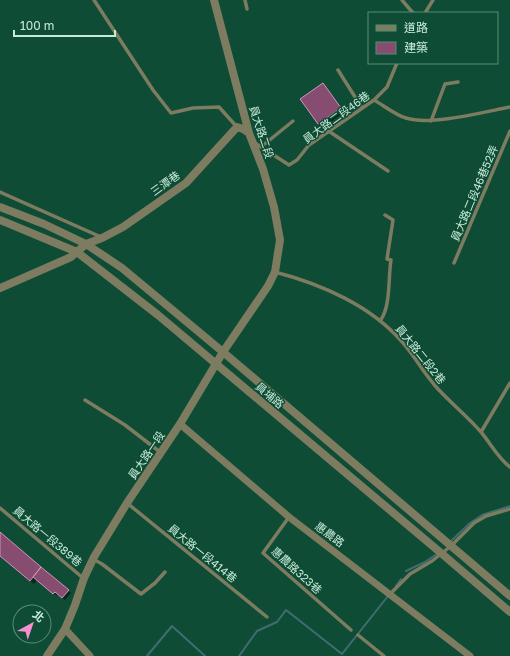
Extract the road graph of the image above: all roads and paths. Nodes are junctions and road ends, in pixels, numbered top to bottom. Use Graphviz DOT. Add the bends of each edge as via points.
graph roads {
  1 [pos="94,0"];
  2 [pos="214,0"];
  3 [pos="245,0"];
  4 [pos="402,0"];
  5 [pos="433,0"];
  6 [pos="247,9"];
  7 [pos="412,12"];
  8 [pos="426,12"];
  9 [pos="397,64"];
  10 [pos="338,70"];
  11 [pos="458,82"];
  12 [pos="374,100"];
  13 [pos="510,107"];
  14 [pos="362,108"];
  15 [pos="293,121"];
  16 [pos="431,121"];
  17 [pos="237,127"];
  18 [pos="510,131"];
  19 [pos="330,132"];
  20 [pos="249,134"];
  21 [pos="253,142"];
  22 [pos="261,147"];
  23 [pos="388,171"];
  24 [pos="0,192"];
  25 [pos="0,207"];
  26 [pos="384,215"];
  27 [pos="0,220"];
  28 [pos="102,238"];
  29 [pos="86,244"];
  30 [pos="77,252"];
  31 [pos="454,263"];
  32 [pos="275,272"];
  33 [pos="0,288"];
  34 [pos="380,321"];
  35 [pos="224,352"];
  36 [pos="216,365"];
  37 [pos="510,383"];
  38 [pos="85,400"];
  39 [pos="180,424"];
  40 [pos="481,432"];
  41 [pos="161,453"];
  42 [pos="510,467"];
  43 [pos="127,503"];
  44 [pos="0,508"];
  45 [pos="510,509"];
  46 [pos="289,517"];
  47 [pos="450,546"];
  48 [pos="441,553"];
  49 [pos="93,559"];
  50 [pos="165,572"];
  51 [pos="84,578"];
  52 [pos="390,594"];
  53 [pos="510,596"];
  54 [pos="510,612"];
  55 [pos="267,618"];
  56 [pos="65,629"];
  57 [pos="351,630"];
  58 [pos="358,635"];
  59 [pos="47,656"];
  60 [pos="90,656"];
  61 [pos="384,656"];
  62 [pos="470,656"];
  1 -- 17 [label="lane" via="170,113 193,108 219,107"];
  2 -- 20 [label="street, 員大路二段"];
  3 -- 6 [label="lane"];
  4 -- 7 [label="lane"];
  5 -- 8 [label="lane"];
  9 -- 12 [label="lane, 員大路二段46巷" via="387,87"];
  10 -- 14 [label="lane"];
  11 -- 16 [label="lane" via="445,84"];
  12 -- 14 [label="lane, 員大路二段46巷"];
  12 -- 16 [label="lane" via="406,118"];
  13 -- 16 [label="lane"];
  14 -- 19 [label="lane, 員大路二段46巷"];
  15 -- 22 [label="lane"];
  17 -- 20 [label="street"];
  17 -- 28 [label="street, 三潭巷" via="186,183"];
  18 -- 31 [label="lane, 員大路二段46巷52弄"];
  19 -- 22 [label="lane, 員大路二段46巷" via="309,145 297,160 289,165"];
  19 -- 23 [label="lane"];
  20 -- 21 [label="street, 員大路二段"];
  21 -- 22 [label="lane, 員大路二段46巷"];
  21 -- 32 [label="street, 員大路二段" via="274,207 280,240"];
  24 -- 28 [label="lane"];
  25 -- 29 [label="street, 員埔路"];
  26 -- 34 [label="lane" via="393,220 387,259 391,260 388,304 386,313"];
  27 -- 30 [label="street, 員埔路"];
  28 -- 29 [label="street, 三潭巷"];
  29 -- 30 [label="street, 三潭巷"];
  29 -- 35 [label="street, 員埔路" via="122,268"];
  30 -- 33 [label="street, 三潭巷"];
  30 -- 36 [label="street, 員埔路" via="158,315"];
  32 -- 34 [label="lane, 員大路二段2巷" via="331,292"];
  32 -- 35 [label="street, 員大路一段"];
  34 -- 40 [label="lane, 員大路二段2巷" via="403,343 438,389"];
  35 -- 36 [label="street, 員大路一段"];
  35 -- 47 [label="street, 員埔路"];
  36 -- 39 [label="street, 員大路一段"];
  36 -- 48 [label="street, 員埔路"];
  37 -- 40 [label="lane"];
  38 -- 41 [label="lane"];
  39 -- 41 [label="street, 員大路一段"];
  39 -- 46 [label="street, 惠農路"];
  40 -- 42 [label="lane, 員大路二段2巷"];
  41 -- 43 [label="street, 員大路一段"];
  43 -- 49 [label="street, 員大路一段"];
  43 -- 55 [label="lane, 員大路一段414巷"];
  44 -- 51 [label="lane, 員大路一段389巷"];
  45 -- 47 [label="lane" via="480,519"];
  46 -- 52 [label="street, 惠農路"];
  46 -- 57 [label="lane, 惠農路323巷" via="263,553"];
  47 -- 48 [label="lane"];
  47 -- 53 [label="street, 員埔路"];
  48 -- 52 [label="lane" via="410,574"];
  48 -- 54 [label="street, 員埔路"];
  49 -- 50 [label="lane" via="141,594 155,584"];
  49 -- 51 [label="street, 員大路一段"];
  51 -- 56 [label="street, 員大路一段"];
  52 -- 62 [label="street, 惠農路"];
  56 -- 59 [label="street, 員大路一段"];
  56 -- 60 [label="street"];
  58 -- 61 [label="lane"];
}
